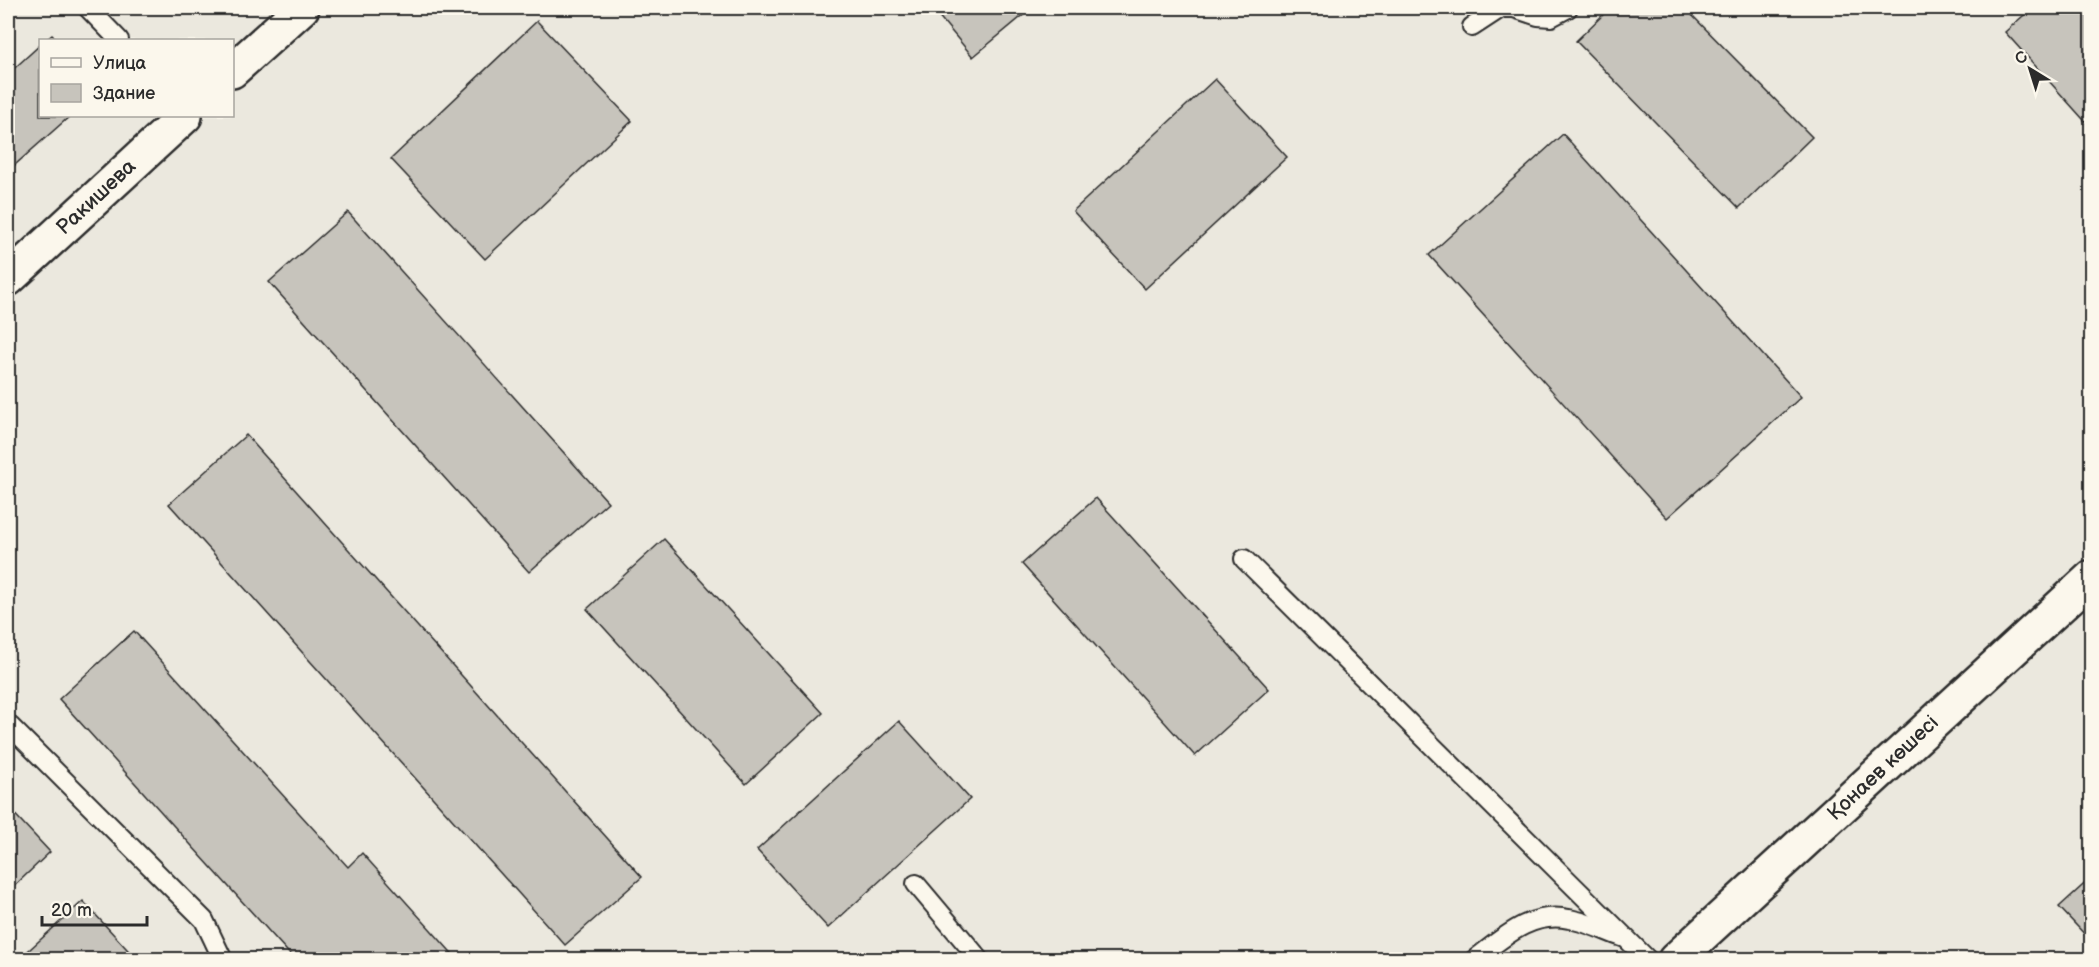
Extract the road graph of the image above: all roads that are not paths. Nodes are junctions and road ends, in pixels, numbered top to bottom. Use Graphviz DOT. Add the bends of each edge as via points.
graph roads {
  1 [pos="88,8"];
  2 [pos="302,8"];
  3 [pos="1568,8"];
  4 [pos="1472,27"];
  5 [pos="118,39"];
  6 [pos="234,70"];
  7 [pos="184,117"];
  8 [pos="8,279"];
  9 [pos="1244,559"];
  10 [pos="2091,577"];
  11 [pos="8,724"];
  12 [pos="916,884"];
  13 [pos="1627,938"];
  14 [pos="223,960"];
  15 [pos="980,960"];
  16 [pos="1474,960"];
  17 [pos="1648,960"];
  18 [pos="1675,960"];
  1 -- 5 [label="lane"];
  2 -- 6 [label="street"];
  3 -- 4 [label="lane" via="1551,17 1501,8"];
  7 -- 8 [label="street, Ракишева"];
  9 -- 13 [label="lane"];
  10 -- 18 [label="street, Қонаев көшесі"];
  11 -- 14 [label="lane" via="204,920"];
  12 -- 15 [label="lane"];
  13 -- 16 [label="lane" via="1551,917 1514,930"];
  13 -- 17 [label="lane"];
}
